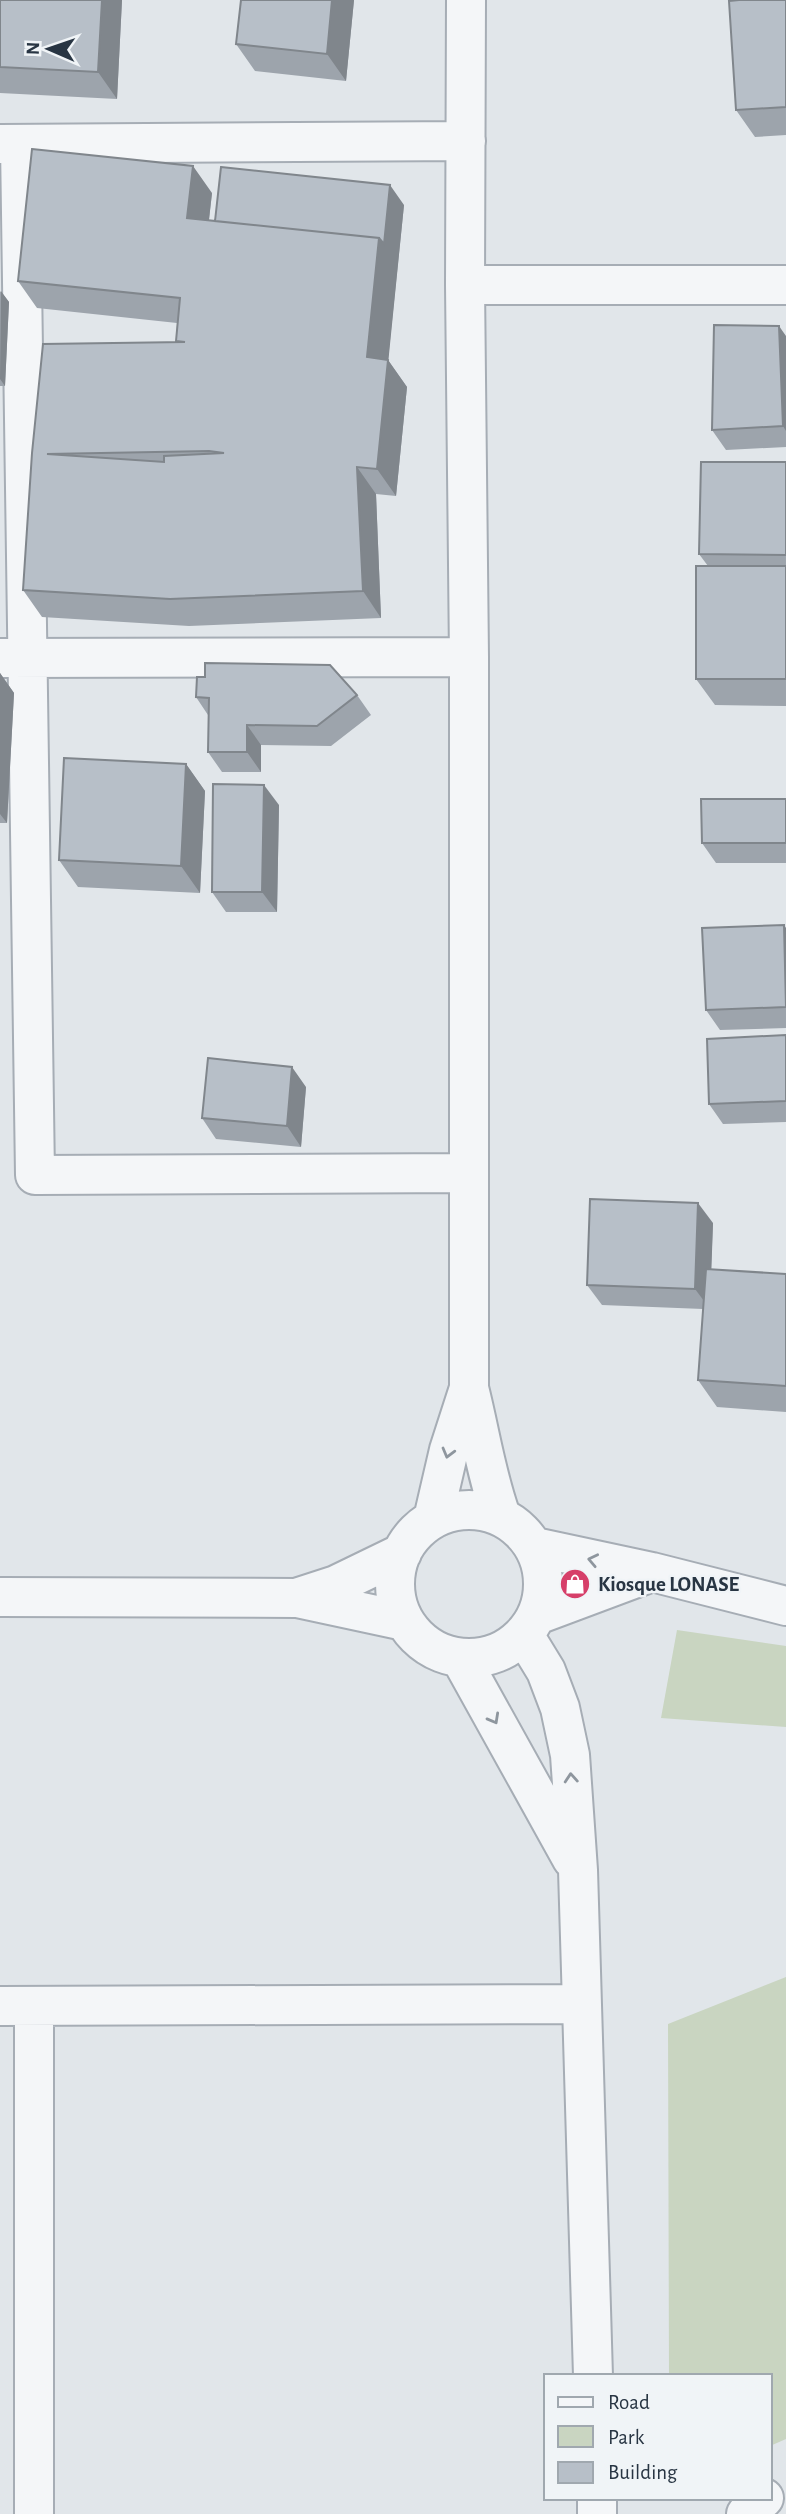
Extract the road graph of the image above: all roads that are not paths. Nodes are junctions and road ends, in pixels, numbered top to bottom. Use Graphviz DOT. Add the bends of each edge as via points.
graph roads {
  1 [pos="466,0"];
  2 [pos="466,141"];
  3 [pos="10,144"];
  4 [pos="465,285"];
  5 [pos="786,285"];
  6 [pos="14,657"];
  7 [pos="469,657"];
  8 [pos="469,1173"];
  9 [pos="469,1388"];
  10 [pos="501,1516"];
  11 [pos="433,1519"];
  12 [pos="534,1547"];
  13 [pos="402,1553"];
  14 [pos="652,1572"];
  15 [pos="0,1597"];
  16 [pos="297,1598"];
  17 [pos="786,1606"];
  18 [pos="404,1620"];
  19 [pos="531,1625"];
  20 [pos="461,1659"];
  21 [pos="578,1870"];
  22 [pos="582,2004"];
  23 [pos="17,2006"];
  24 [pos="17,2267"];
  25 [pos="593,2374"];
  26 [pos="786,2479"];
  27 [pos="772,2491"];
  28 [pos="762,2500"];
  29 [pos="34,2514"];
  30 [pos="746,2514"];
  1 -- 2 [label="street"];
  2 -- 3 [label="street"];
  2 -- 4 [label="street"];
  3 -- 6 [label="street"];
  4 -- 5 [label="street"];
  4 -- 7 [label="street"];
  6 -- 7 [label="street"];
  6 -- 8 [label="street" via="35,1175"];
  7 -- 8 [label="street"];
  8 -- 9 [label="street"];
  9 -- 10 [label="street"];
  9 -- 11 [label="street, one-way"];
  10 -- 11 [label="street" via="455,1511"];
  10 -- 12 [label="street" via="520,1529"];
  11 -- 13 [label="street" via="415,1533"];
  14 -- 12 [label="street, one-way"];
  12 -- 19 [label="street" via="542,1569 543,1593"];
  13 -- 16 [label="street"];
  13 -- 18 [label="street" via="396,1576"];
  14 -- 17 [label="street"];
  14 -- 19 [label="street"];
  15 -- 16 [label="street"];
  16 -- 18 [label="street"];
  18 -- 20 [label="street" via="419,1639 438,1652"];
  19 -- 20 [label="street" via="506,1650 484,1658"];
  21 -- 19 [label="street, one-way" via="570,1755 560,1708"];
  20 -- 21 [label="street, one-way"];
  21 -- 22 [label="street"];
  22 -- 23 [label="street"];
  22 -- 25 [label="street"];
  23 -- 24 [label="street"];
  24 -- 29 [label="street"];
  26 -- 27 [label="street"];
  28 -- 30 [label="street"];
}
